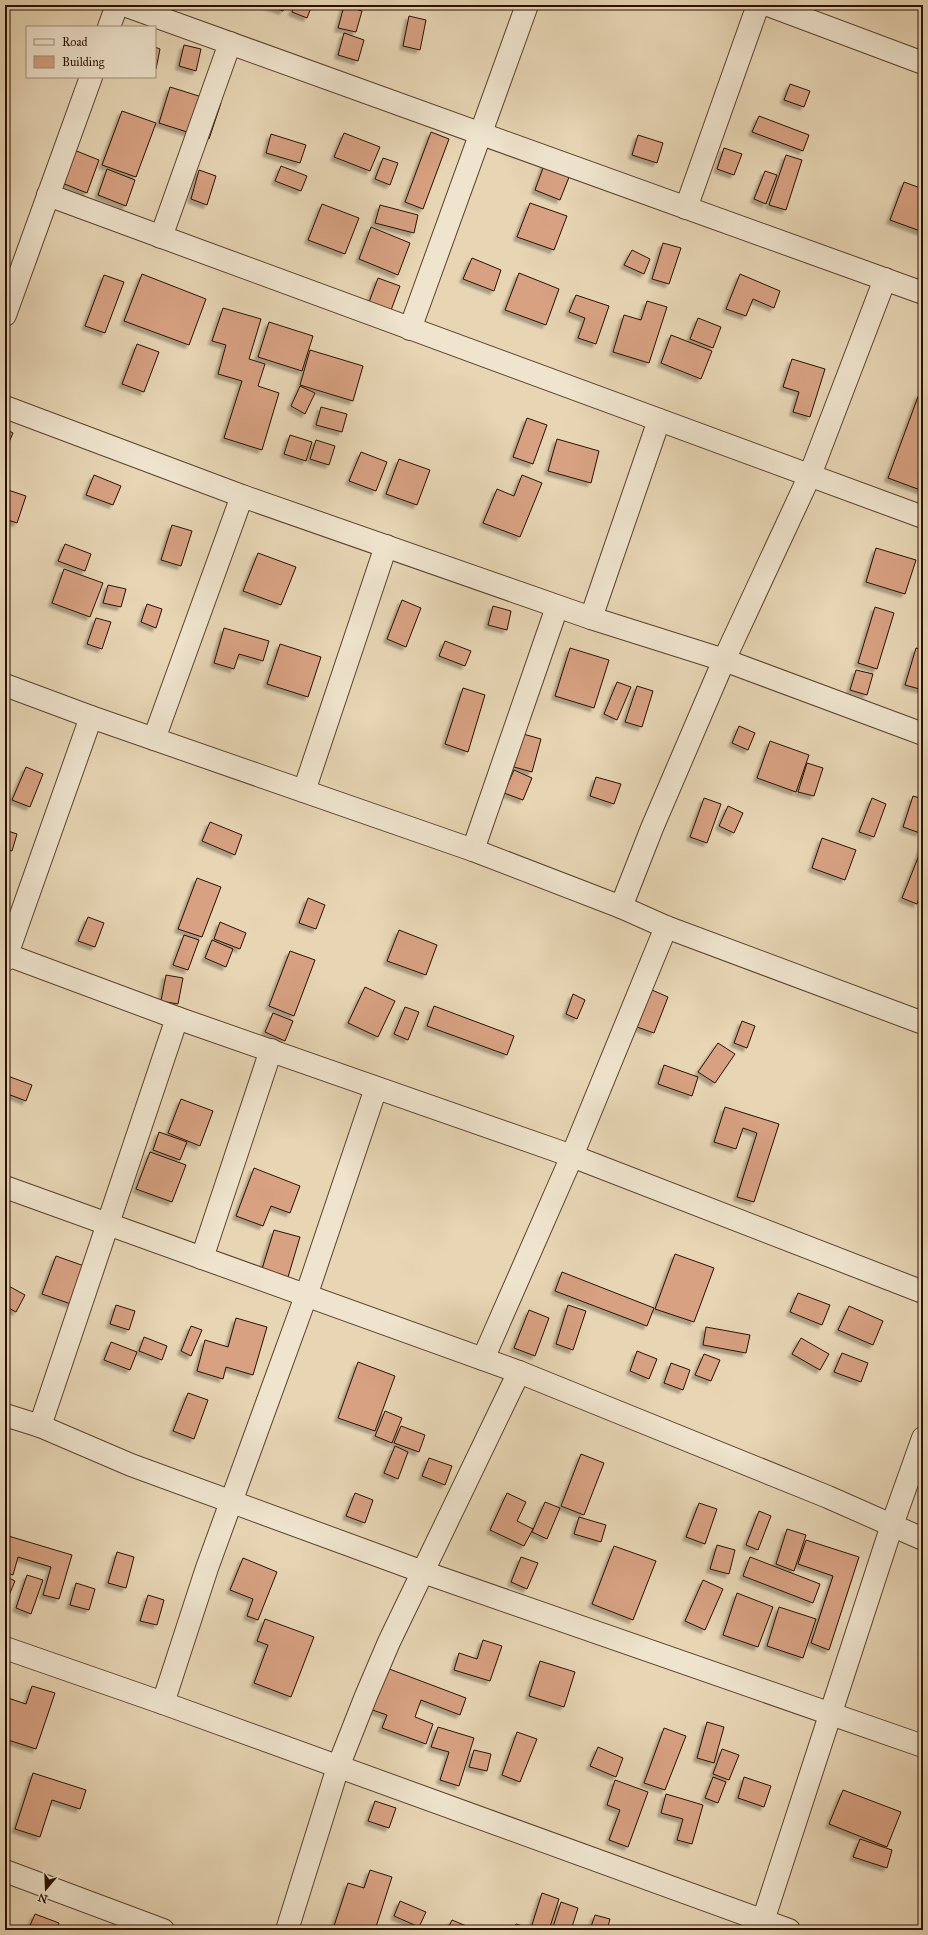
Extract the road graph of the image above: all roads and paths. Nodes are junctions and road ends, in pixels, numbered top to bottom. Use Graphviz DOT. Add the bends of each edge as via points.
graph roads {
  1 [pos="117,5"];
  2 [pos="124,5"];
  3 [pos="527,5"];
  4 [pos="758,5"];
  5 [pos="768,5"];
  6 [pos="109,26"];
  7 [pos="230,43"];
  8 [pos="923,63"];
  9 [pos="91,78"];
  10 [pos="481,134"];
  11 [pos="48,195"];
  12 [pos="686,208"];
  13 [pos="161,237"];
  14 [pos="885,279"];
  15 [pos="923,293"];
  16 [pos="5,315"];
  17 [pos="410,329"];
  18 [pos="5,407"];
  19 [pos="659,420"];
  20 [pos="810,475"];
  21 [pos="242,496"];
  22 [pos="923,517"];
  23 [pos="386,546"];
  24 [pos="557,607"];
  25 [pos="591,618"];
  26 [pos="724,660"];
  27 [pos="5,685"];
  28 [pos="91,717"];
  29 [pos="923,734"];
  30 [pos="154,739"];
  31 [pos="304,791"];
  32 [pos="472,850"];
  33 [pos="621,907"];
  34 [pos="666,926"];
  35 [pos="6,956"];
  36 [pos="177,1018"];
  37 [pos="923,1022"];
  38 [pos="270,1050"];
  39 [pos="376,1088"];
  40 [pos="572,1156"];
  41 [pos="5,1187"];
  42 [pos="108,1224"];
  43 [pos="202,1258"];
  44 [pos="923,1292"];
  45 [pos="306,1296"];
  46 [pos="483,1359"];
  47 [pos="519,1372"];
  48 [pos="5,1415"];
  49 [pos="40,1426"];
  50 [pos="923,1438"];
  51 [pos="231,1500"];
  52 [pos="892,1525"];
  53 [pos="923,1539"];
  54 [pos="423,1572"];
  55 [pos="5,1648"];
  56 [pos="162,1703"];
  57 [pos="831,1713"];
  58 [pos="923,1746"];
  59 [pos="338,1767"];
  60 [pos="5,1871"];
  61 [pos="762,1925"];
  62 [pos="163,1930"];
  63 [pos="287,1930"];
  64 [pos="789,1930"];
  1 -- 6 [label="street"];
  2 -- 7 [label="street"];
  3 -- 10 [label="street"];
  4 -- 12 [label="street"];
  5 -- 8 [label="street"];
  7 -- 10 [label="street"];
  7 -- 13 [label="street"];
  9 -- 11 [label="street"];
  10 -- 12 [label="street"];
  10 -- 17 [label="street"];
  11 -- 13 [label="street"];
  11 -- 16 [label="street"];
  12 -- 14 [label="street"];
  13 -- 17 [label="street"];
  14 -- 15 [label="street"];
  14 -- 20 [label="street"];
  17 -- 19 [label="street"];
  18 -- 21 [label="street"];
  19 -- 20 [label="street"];
  19 -- 25 [label="street"];
  20 -- 22 [label="street"];
  20 -- 26 [label="street"];
  21 -- 23 [label="street"];
  21 -- 30 [label="street"];
  23 -- 24 [label="street"];
  23 -- 31 [label="street"];
  24 -- 25 [label="street"];
  24 -- 32 [label="street"];
  25 -- 26 [label="street"];
  26 -- 29 [label="street"];
  26 -- 33 [label="street"];
  27 -- 28 [label="street"];
  28 -- 30 [label="street"];
  28 -- 35 [label="street"];
  30 -- 31 [label="street"];
  31 -- 32 [label="street"];
  32 -- 33 [label="street"];
  33 -- 34 [label="street"];
  34 -- 37 [label="street"];
  34 -- 40 [label="street"];
  35 -- 36 [label="street"];
  36 -- 38 [label="street"];
  36 -- 42 [label="street"];
  38 -- 39 [label="street"];
  38 -- 43 [label="street"];
  39 -- 40 [label="street"];
  39 -- 45 [label="street"];
  40 -- 44 [label="street"];
  40 -- 46 [label="street"];
  41 -- 42 [label="street"];
  42 -- 43 [label="street"];
  42 -- 49 [label="street"];
  43 -- 45 [label="street"];
  45 -- 46 [label="street"];
  45 -- 51 [label="street"];
  46 -- 47 [label="street"];
  47 -- 52 [label="street"];
  47 -- 54 [label="street"];
  48 -- 49 [label="street"];
  49 -- 51 [label="street" via="130,1464"];
  50 -- 52 [label="street"];
  51 -- 54 [label="street"];
  51 -- 56 [label="street"];
  52 -- 53 [label="street"];
  52 -- 57 [label="street"];
  54 -- 57 [label="street"];
  54 -- 59 [label="street" via="389,1642"];
  55 -- 56 [label="street"];
  56 -- 59 [label="street"];
  57 -- 58 [label="street"];
  57 -- 61 [label="street"];
  59 -- 61 [label="street"];
  59 -- 63 [label="street"];
  60 -- 62 [label="street"];
  61 -- 64 [label="street"];
}
